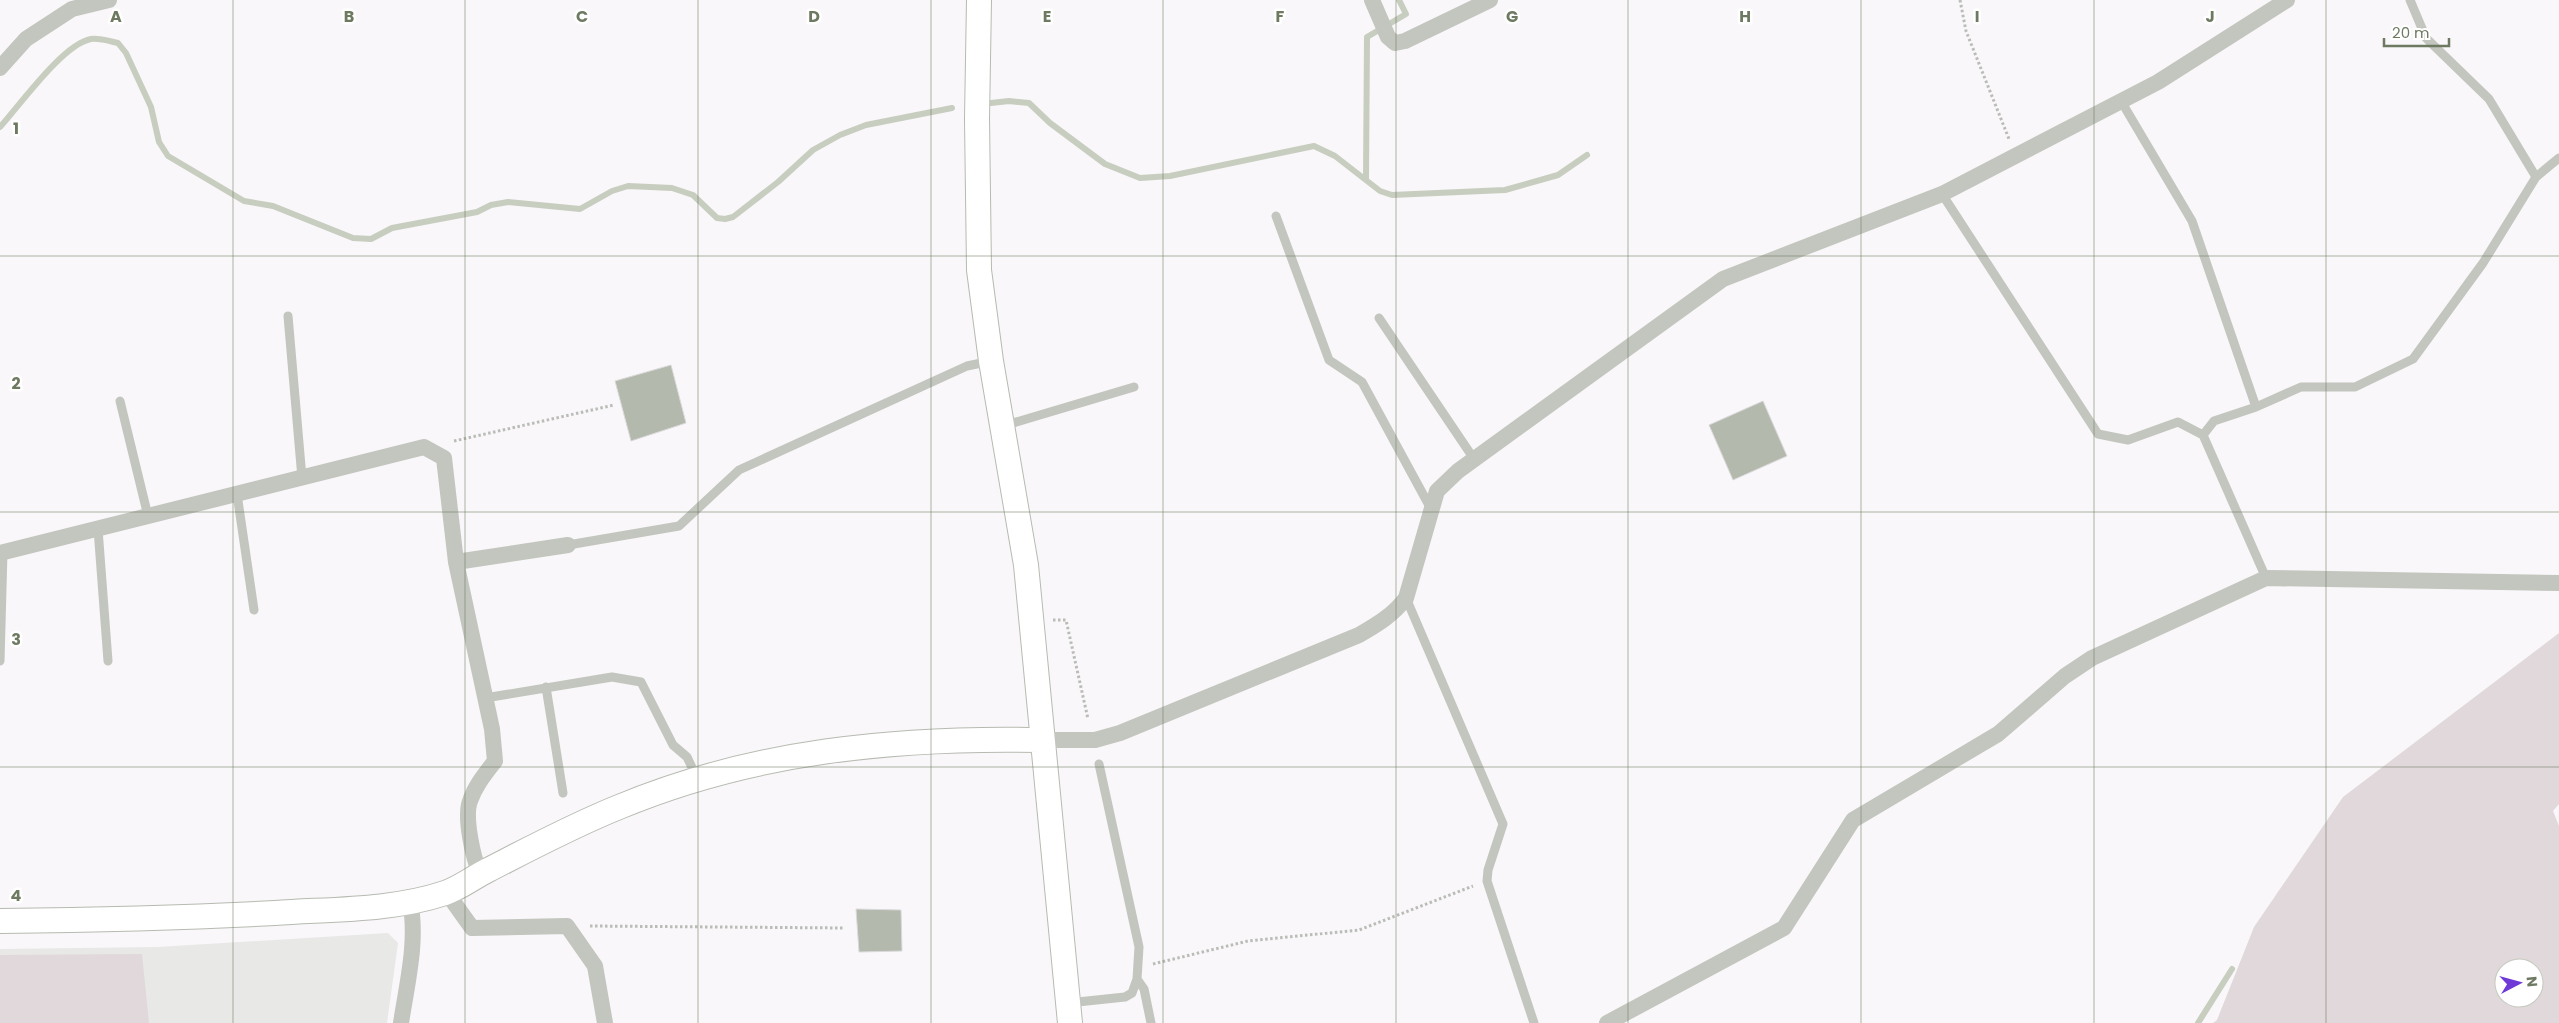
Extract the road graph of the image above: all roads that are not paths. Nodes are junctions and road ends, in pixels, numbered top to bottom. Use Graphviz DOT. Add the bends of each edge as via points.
graph roads {
  1 [pos="109,0"];
  2 [pos="979,0"];
  3 [pos="1372,0"];
  4 [pos="1490,0"];
  5 [pos="2287,0"];
  6 [pos="2410,0"];
  7 [pos="0,68"];
  8 [pos="2121,101"];
  9 [pos="2559,158"];
  10 [pos="2536,177"];
  11 [pos="1942,194"];
  12 [pos="1276,216"];
  13 [pos="288,316"];
  14 [pos="1380,318"];
  15 [pos="991,361"];
  16 [pos="1134,387"];
  17 [pos="120,401"];
  18 [pos="2256,407"];
  19 [pos="1003,426"];
  20 [pos="2203,435"];
  21 [pos="1474,459"];
  22 [pos="302,478"];
  23 [pos="237,494"];
  24 [pos="1431,509"];
  25 [pos="148,516"];
  26 [pos="98,528"];
  27 [pos="568,545"];
  28 [pos="1,553"];
  29 [pos="456,562"];
  30 [pos="2266,578"];
  31 [pos="2559,584"];
  32 [pos="1406,598"];
  33 [pos="254,610"];
  34 [pos="0,661"];
  35 [pos="108,661"];
  36 [pos="546,687"];
  37 [pos="485,698"];
  38 [pos="1041,740"];
  39 [pos="1099,764"];
  40 [pos="697,778"];
  41 [pos="563,793"];
  42 [pos="480,873"];
  43 [pos="447,893"];
  44 [pos="410,901"];
  45 [pos="0,921"];
  46 [pos="1137,979"];
  47 [pos="1069,1013"];
  48 [pos="401,1023"];
  49 [pos="605,1023"];
  50 [pos="1151,1023"];
  51 [pos="1534,1023"];
  52 [pos="1607,1023"];
  1 -- 7 [label="street" via="72,9 26,39"];
  2 -- 15 [label="street" via="979,270"];
  3 -- 4 [label="street" via="1388,37 1395,43"];
  5 -- 8 [label="street" via="2158,82"];
  6 -- 10 [label="lane" via="2426,38 2489,99"];
  8 -- 11 [label="street"];
  8 -- 18 [label="lane" via="2192,220"];
  9 -- 10 [label="lane"];
  10 -- 18 [label="lane" via="2483,263 2414,359 2355,386 2301,387"];
  11 -- 20 [label="lane" via="2098,434 2128,440 2178,422"];
  11 -- 21 [label="street" via="1723,279"];
  12 -- 24 [label="lane" via="1329,360 1362,382"];
  13 -- 22 [label="lane"];
  14 -- 21 [label="lane"];
  15 -- 19 [label="street"];
  15 -- 27 [label="lane" via="967,366 739,470 679,526"];
  16 -- 19 [label="lane"];
  17 -- 25 [label="lane"];
  18 -- 20 [label="lane" via="2214,421"];
  19 -- 38 [label="street" via="1022,535"];
  20 -- 30 [label="lane"];
  21 -- 24 [label="street" via="1438,491"];
  22 -- 23 [label="street"];
  22 -- 29 [label="street" via="424,447 444,458"];
  23 -- 25 [label="street"];
  23 -- 33 [label="lane"];
  24 -- 32 [label="street"];
  25 -- 26 [label="street"];
  26 -- 28 [label="street"];
  26 -- 35 [label="lane"];
  27 -- 29 [label="street"];
  28 -- 34 [label="lane"];
  29 -- 37 [label="street"];
  30 -- 31 [label="street"];
  30 -- 52 [label="street" via="2092,658 2065,676 1998,734 1853,820 1784,928"];
  32 -- 38 [label="street" via="1396,611 1359,635 1120,733 1095,740"];
  32 -- 51 [label="lane" via="1503,824 1487,881"];
  36 -- 37 [label="lane"];
  36 -- 40 [label="lane" via="612,676 641,682 674,745 688,757"];
  36 -- 41 [label="lane"];
  37 -- 42 [label="street" via="492,729 494,761 469,804 472,853"];
  38 -- 40 [label="street" via="1005,739 836,749 764,760"];
  38 -- 47 [label="street"];
  39 -- 46 [label="lane" via="1139,947"];
  40 -- 42 [label="street" via="590,819"];
  42 -- 43 [label="street"];
  43 -- 44 [label="street"];
  43 -- 49 [label="street" via="472,928 567,926 595,966"];
  44 -- 45 [label="street" via="327,912 178,919"];
  44 -- 48 [label="street" via="413,940"];
  46 -- 47 [label="lane" via="1132,993 1125,997"];
  46 -- 50 [label="lane" via="1144,990"];
}
